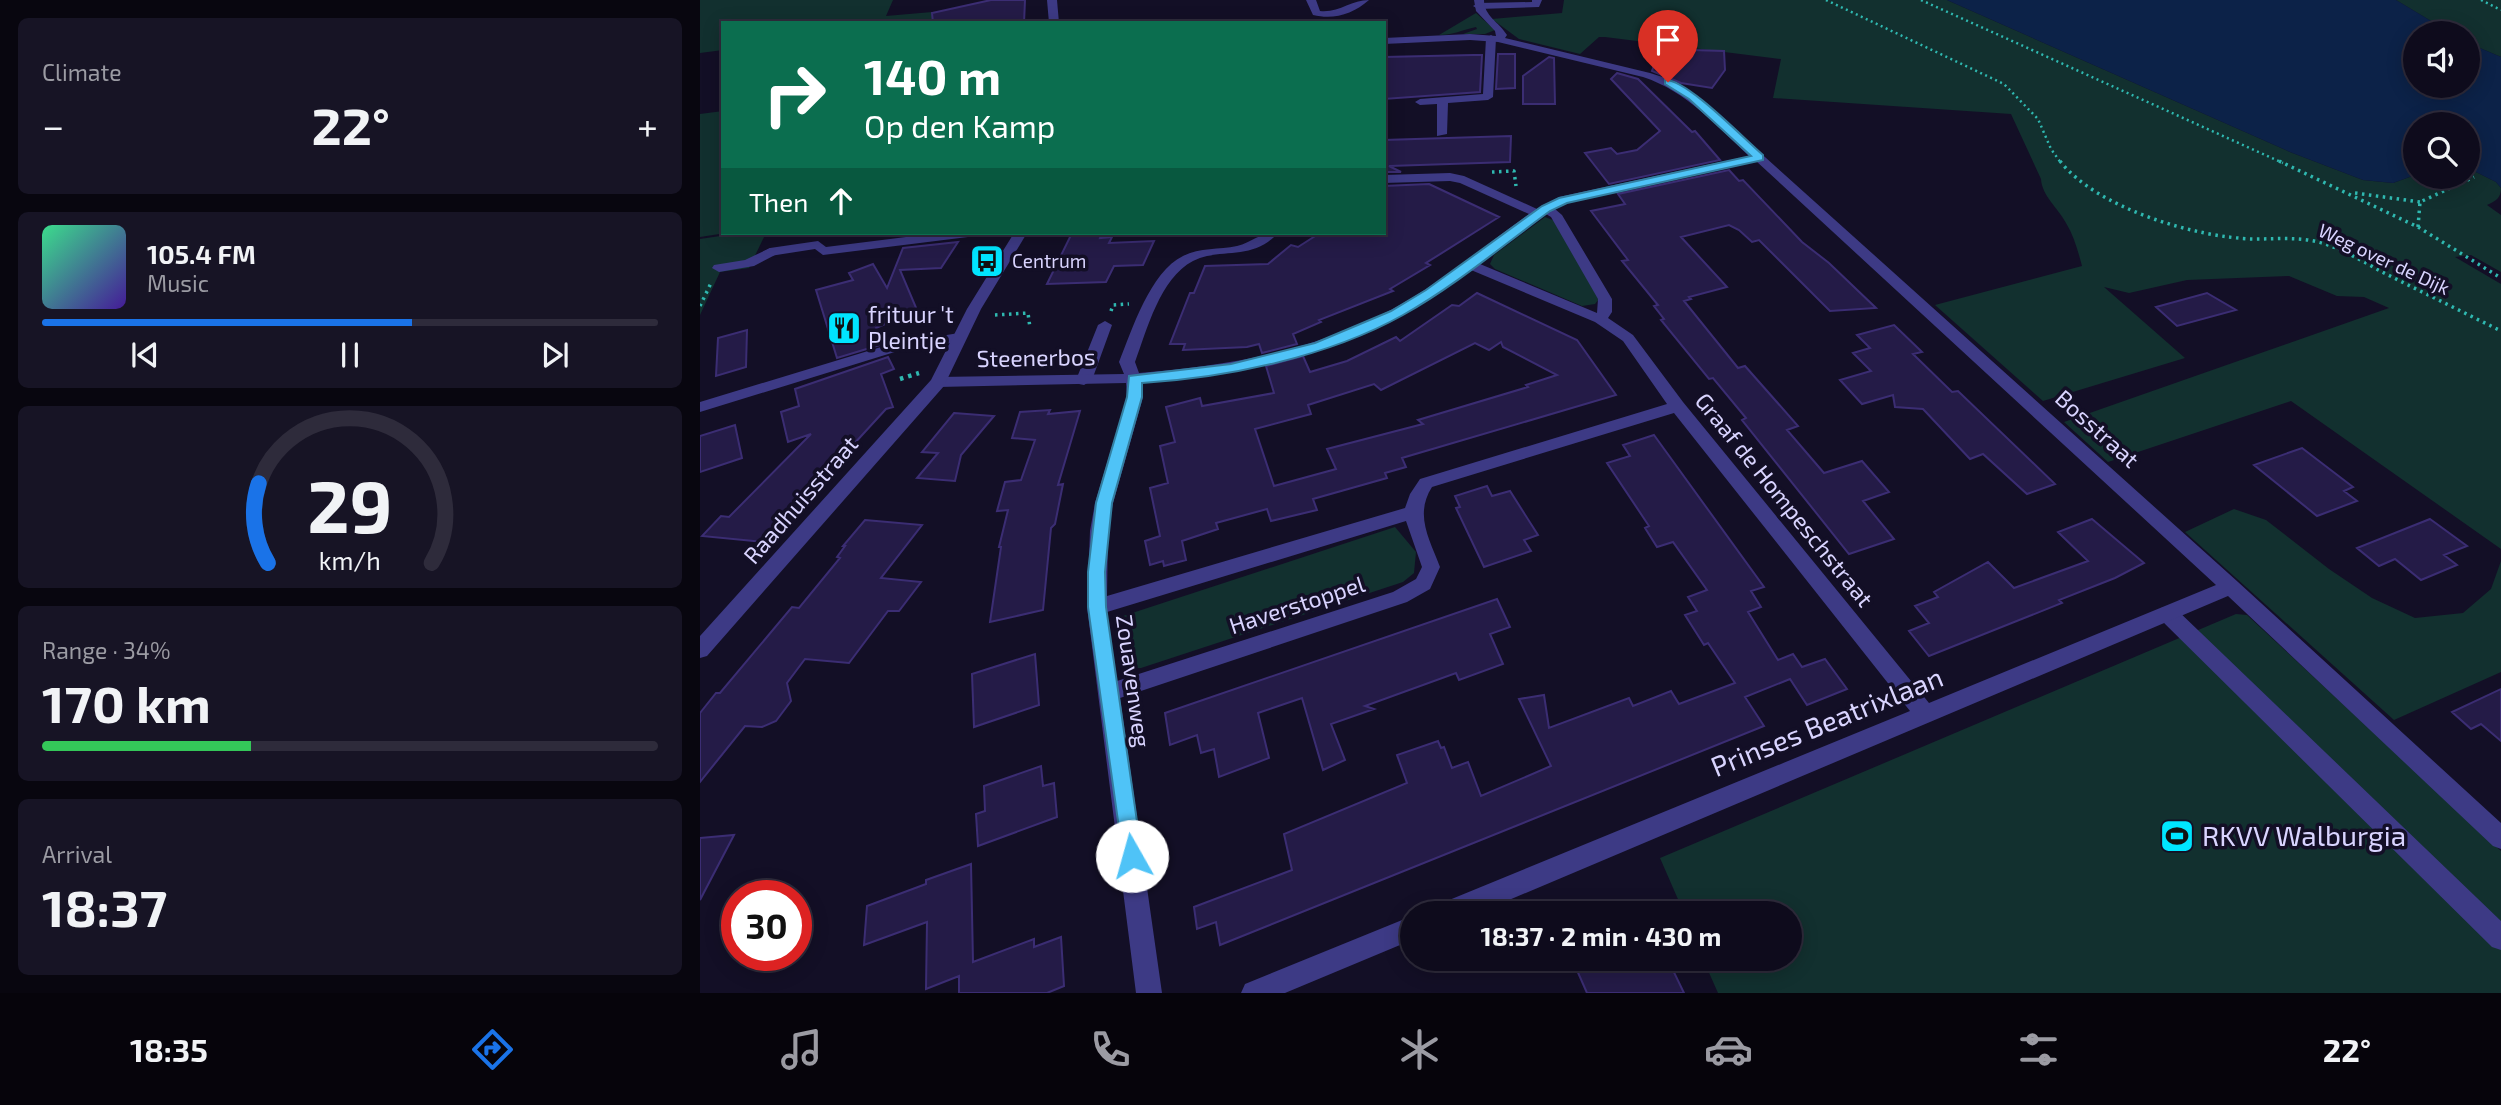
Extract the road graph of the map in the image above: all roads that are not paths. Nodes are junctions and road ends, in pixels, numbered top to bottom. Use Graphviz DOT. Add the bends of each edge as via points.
graph roads {
  1 [pos="1052,0"];
  2 [pos="1311,0"];
  3 [pos="1364,0"];
  4 [pos="1537,0"];
  5 [pos="1479,3"];
  6 [pos="1324,19"];
  7 [pos="1054,21"];
  8 [pos="1495,38"];
  9 [pos="1386,41"];
  10 [pos="1443,100"];
  11 [pos="1420,102"];
  12 [pos="1441,134"];
  13 [pos="1759,158"];
  14 [pos="1386,179"];
  15 [pos="1542,211"];
  16 [pos="952,235"];
  17 [pos="1019,235"];
  18 [pos="1268,235"];
  19 [pos="1468,264"];
  20 [pos="719,268"];
  21 [pos="1600,320"];
  22 [pos="1105,325"];
  23 [pos="959,338"];
  24 [pos="1134,379"];
  25 [pos="1084,380"];
  26 [pos="938,382"];
  27 [pos="1677,406"];
  28 [pos="700,407"];
  29 [pos="1412,513"];
  30 [pos="2231,587"];
  31 [pos="1097,607"];
  32 [pos="2168,614"];
  33 [pos="700,650"];
  34 [pos="1111,692"];
  35 [pos="1926,715"];
  36 [pos="2501,838"];
  37 [pos="1477,901"];
  38 [pos="1400,933"];
  39 [pos="2501,938"];
  40 [pos="1149,993"];
  41 [pos="1254,993"];
  1 -- 7 [label="street"];
  2 -- 6 [label="street"];
  3 -- 6 [label="street" via="1349,11"];
  4 -- 5 [label="street" via="1536,5"];
  5 -- 8 [label="street" via="1482,15 1499,28 1502,35"];
  8 -- 9 [label="street, Bosstraat"];
  8 -- 10 [label="street" via="1488,97"];
  8 -- 13 [label="street, Bosstraat" via="1668,82 1692,97"];
  10 -- 11 [label="street"];
  10 -- 12 [label="street"];
  13 -- 15 [label="street" via="1571,197"];
  13 -- 30 [label="street, Bosstraat"];
  14 -- 15 [label="street" via="1450,177"];
  15 -- 19 [label="street"];
  15 -- 21 [label="street" via="1556,215 1605,299"];
  16 -- 20 [label="street" via="823,251 818,246 770,252 749,263"];
  17 -- 23 [label="street, Raadhuisstraat"];
  18 -- 24 [label="street, Zouavenweg" via="1246,250 1200,254 1181,262 1151,300 1127,362"];
  19 -- 21 [label="street, Graaf de Hompeschstraat"];
  19 -- 24 [label="street, Steenerbos" via="1396,314 1319,346 1231,368"];
  21 -- 27 [label="street, Graaf de Hompeschstraat" via="1628,338"];
  22 -- 25 [label="street"];
  23 -- 26 [label="street, Raadhuisstraat"];
  23 -- 28 [label="street" via="896,346"];
  24 -- 25 [label="street, Steenerbos"];
  24 -- 31 [label="street, Zouavenweg" via="1135,397 1104,503"];
  25 -- 26 [label="street, Steenerbos"];
  26 -- 33 [label="street, Raadhuisstraat"];
  27 -- 29 [label="street" via="1426,483 1414,498"];
  27 -- 35 [label="street, Graaf de Hompeschstraat"];
  29 -- 31 [label="street"];
  29 -- 34 [label="street, Haverstoppel" via="1431,567 1423,584 1400,597"];
  30 -- 32 [label="street, Prinses Beatrixlaan"];
  30 -- 36 [label="street, Bosstraat"];
  31 -- 34 [label="street, Zouavenweg"];
  32 -- 35 [label="street, Prinses Beatrixlaan"];
  32 -- 39 [label="street"];
  34 -- 40 [label="street, Zouavenweg"];
  35 -- 37 [label="street, Prinses Beatrixlaan"];
  38 -- 41 [label="street"];
}
